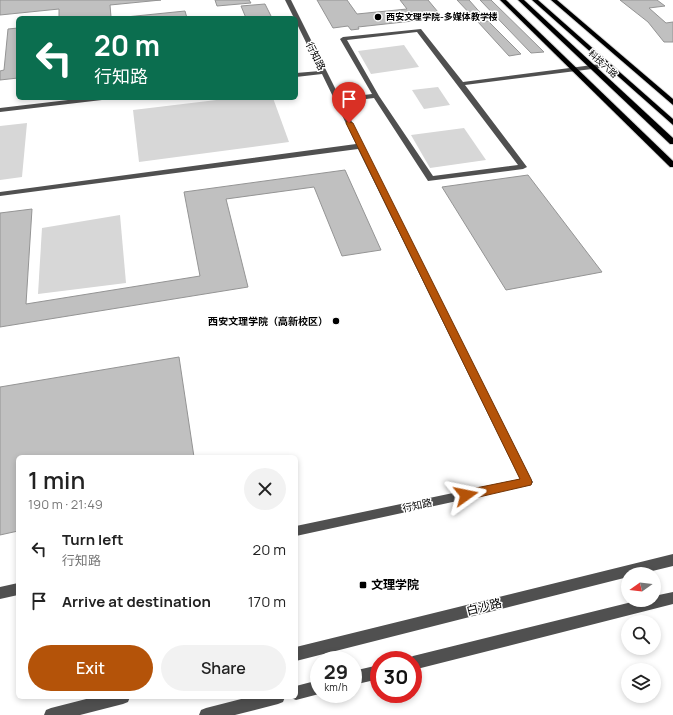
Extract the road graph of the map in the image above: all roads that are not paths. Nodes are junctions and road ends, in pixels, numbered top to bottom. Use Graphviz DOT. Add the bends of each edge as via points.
graph roads {
  1 [pos="288,0"];
  2 [pos="503,0"];
  3 [pos="521,0"];
  4 [pos="535,0"];
  5 [pos="554,0"];
  6 [pos="296,16"];
  7 [pos="298,20"];
  8 [pos="608,65"];
  9 [pos="594,68"];
  10 [pos="576,70"];
  11 [pos="324,72"];
  12 [pos="298,75"];
  13 [pos="461,84"];
  14 [pos="376,96"];
  15 [pos="85,100"];
  16 [pos="338,100"];
  17 [pos="673,103"];
  18 [pos="0,110"];
  19 [pos="673,123"];
  20 [pos="673,142"];
  21 [pos="361,146"];
  22 [pos="673,164"];
  23 [pos="0,194"];
  24 [pos="298,531"];
  25 [pos="673,560"];
  26 [pos="16,589"];
  27 [pos="0,593"];
  28 [pos="673,598"];
  29 [pos="298,654"];
  30 [pos="422,661"];
  31 [pos="310,689"];
  32 [pos="298,692"];
  33 [pos="115,699"];
  34 [pos="270,699"];
  35 [pos="51,715"];
  36 [pos="206,715"];
  1 -- 6 [label="street, 行知路"];
  2 -- 10 [label="main road"];
  3 -- 9 [label="main road, 科技六路"];
  4 -- 8 [label="main road, 科技六路"];
  5 -- 17 [label="main road"];
  7 -- 11 [label="street, 行知路"];
  8 -- 9 [label="street"];
  8 -- 19 [label="main road, 科技六路"];
  9 -- 10 [label="street"];
  9 -- 20 [label="main road, 科技六路"];
  10 -- 13 [label="street"];
  10 -- 22 [label="main road"];
  11 -- 12 [label="street"];
  11 -- 16 [label="street, 行知路"];
  13 -- 14 [label="street" via="420,30 343,38"];
  13 -- 14 [label="street" via="523,167 431,179"];
  14 -- 16 [label="street"];
  15 -- 18 [label="street"];
  16 -- 21 [label="street, 行知路"];
  21 -- 23 [label="street"];
  21 -- 24 [label="street, 行知路" via="527,482"];
  25 -- 29 [label="street, 白沙路"];
  26 -- 27 [label="street"];
  28 -- 30 [label="street"];
  31 -- 32 [label="street"];
  33 -- 35 [label="street"];
  34 -- 36 [label="street"];
}
